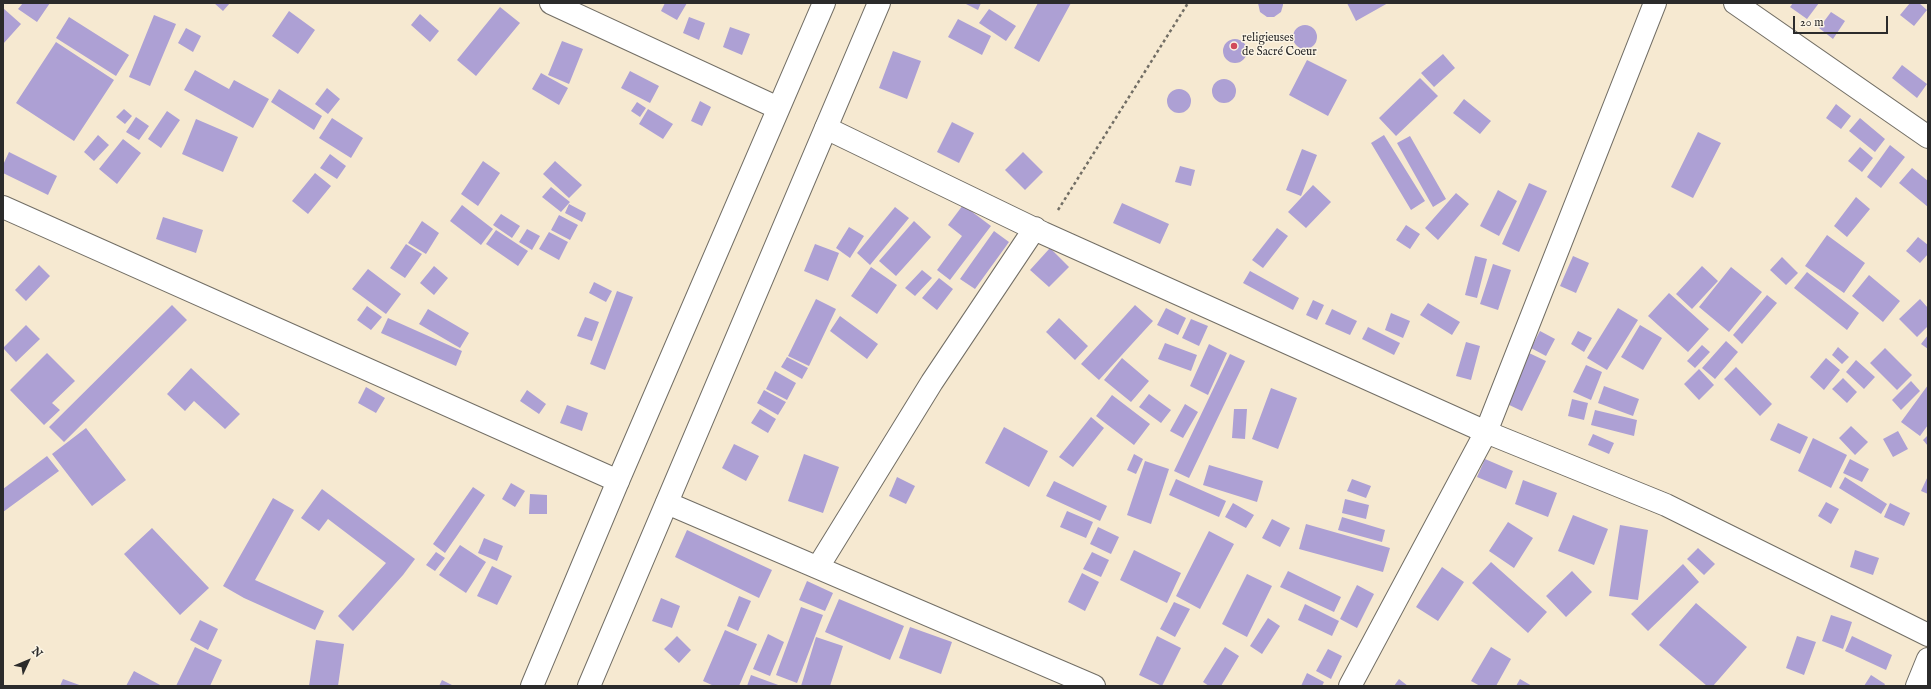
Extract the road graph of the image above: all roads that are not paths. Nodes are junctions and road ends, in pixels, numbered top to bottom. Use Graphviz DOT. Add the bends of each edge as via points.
graph roads {
  1 [pos="551,3"];
  2 [pos="824,3"];
  3 [pos="879,3"];
  4 [pos="1655,3"];
  5 [pos="1735,3"];
  6 [pos="778,108"];
  7 [pos="826,128"];
  8 [pos="1928,137"];
  9 [pos="3,207"];
  10 [pos="1039,231"];
  11 [pos="1486,432"];
  12 [pos="618,481"];
  13 [pos="668,503"];
  14 [pos="818,567"];
  15 [pos="1928,635"];
  16 [pos="1928,659"];
  17 [pos="532,686"];
  18 [pos="589,686"];
  19 [pos="1094,686"];
  20 [pos="1350,686"];
  21 [pos="1917,686"];
  1 -- 6 [label="street"];
  2 -- 6 [label="street"];
  3 -- 7 [label="street"];
  4 -- 11 [label="street"];
  5 -- 8 [label="street"];
  6 -- 12 [label="street"];
  7 -- 10 [label="street"];
  7 -- 13 [label="street"];
  9 -- 12 [label="street"];
  10 -- 11 [label="street"];
  10 -- 14 [label="street" via="932,382"];
  11 -- 15 [label="street" via="1666,505"];
  11 -- 20 [label="street"];
  12 -- 17 [label="street"];
  13 -- 14 [label="street"];
  13 -- 18 [label="street"];
  14 -- 19 [label="street"];
  16 -- 21 [label="street"];
}
